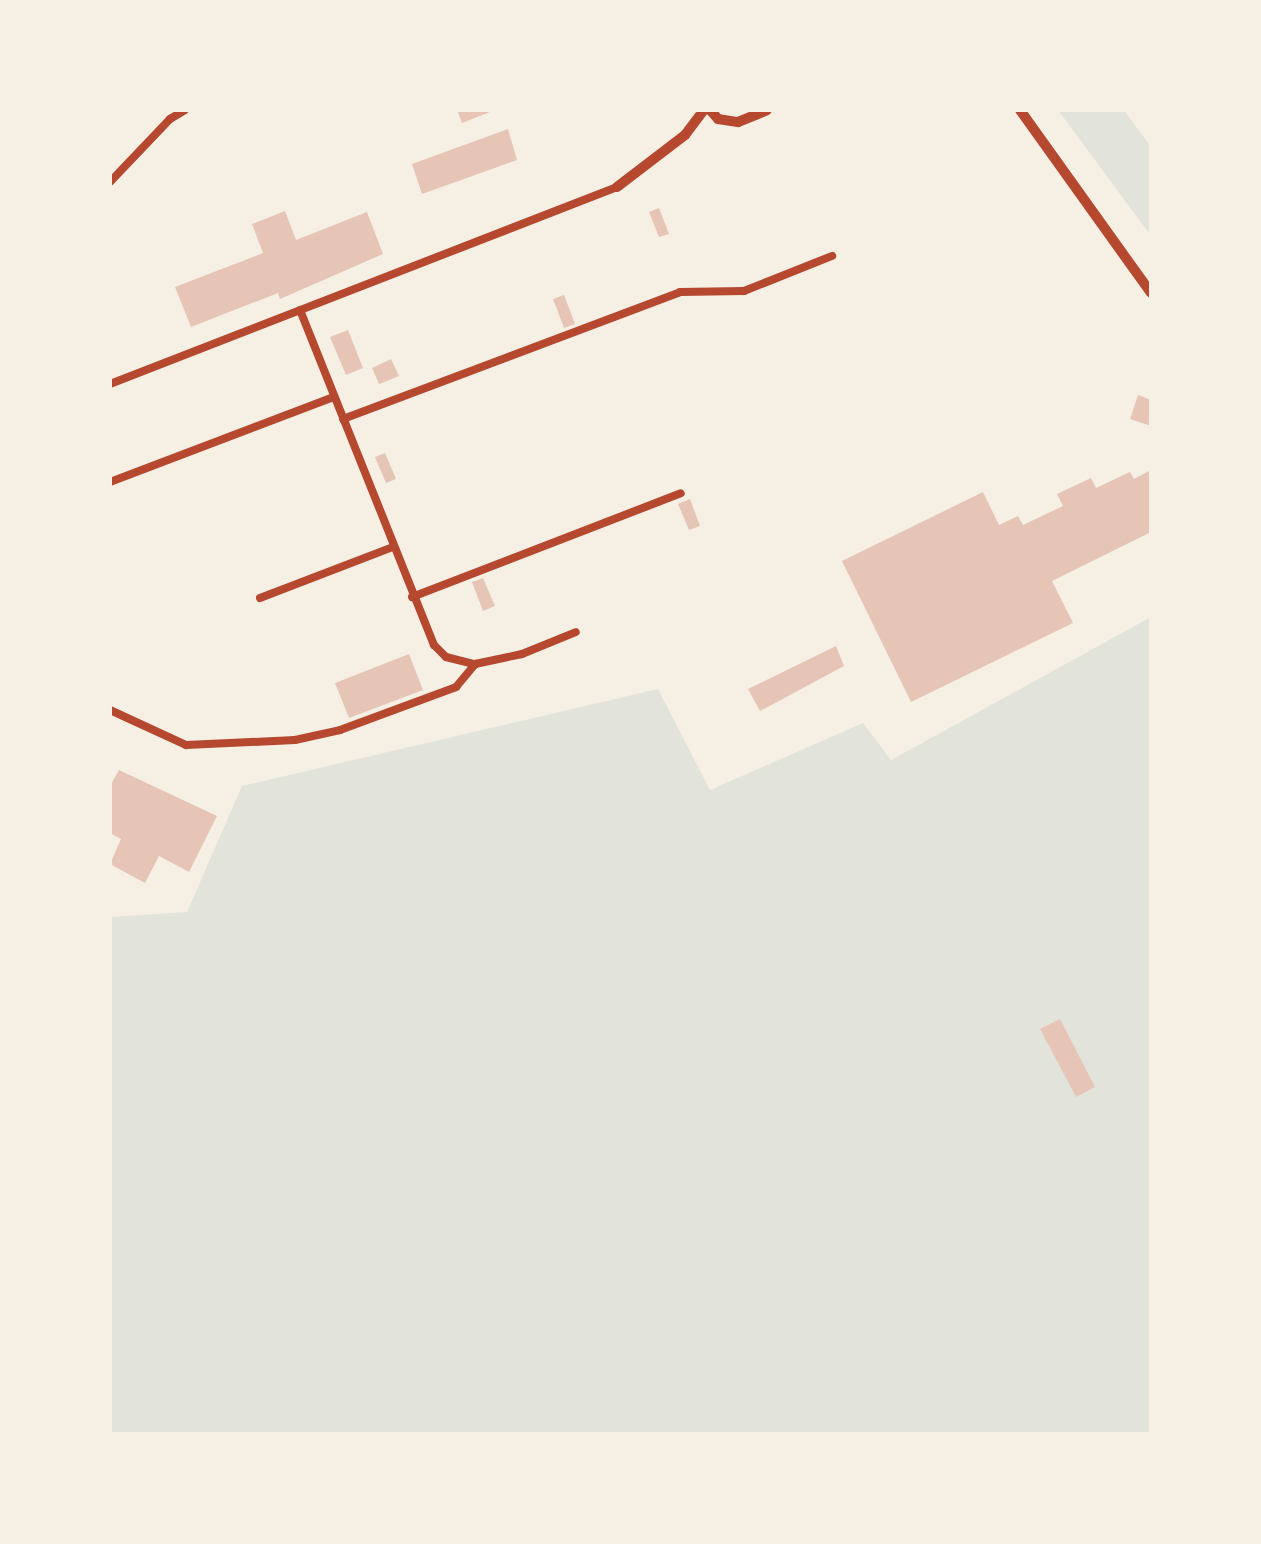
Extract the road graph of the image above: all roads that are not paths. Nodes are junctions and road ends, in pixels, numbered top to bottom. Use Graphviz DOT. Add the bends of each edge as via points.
graph roads {
  1 [pos="185,110"];
  2 [pos="707,110"];
  3 [pos="767,110"];
  4 [pos="1020,110"];
  5 [pos="110,182"];
  6 [pos="617,187"];
  7 [pos="832,256"];
  8 [pos="1151,293"];
  9 [pos="300,310"];
  10 [pos="110,384"];
  11 [pos="334,397"];
  12 [pos="342,419"];
  13 [pos="110,482"];
  14 [pos="680,493"];
  15 [pos="392,548"];
  16 [pos="412,597"];
  17 [pos="260,598"];
  18 [pos="576,632"];
  19 [pos="475,664"];
  20 [pos="110,710"];
  1 -- 5 [label="lane"];
  2 -- 3 [label="street" via="738,122"];
  2 -- 6 [label="street"];
  4 -- 8 [label="street"];
  6 -- 9 [label="lane"];
  7 -- 12 [label="lane" via="744,291 680,292"];
  9 -- 10 [label="lane"];
  9 -- 11 [label="lane"];
  11 -- 12 [label="lane"];
  11 -- 13 [label="lane"];
  12 -- 15 [label="lane"];
  14 -- 16 [label="lane"];
  15 -- 16 [label="lane"];
  15 -- 17 [label="lane"];
  16 -- 19 [label="lane" via="434,645 446,657"];
  18 -- 19 [label="lane"];
  19 -- 20 [label="lane" via="456,687 295,740 186,745"];
}
